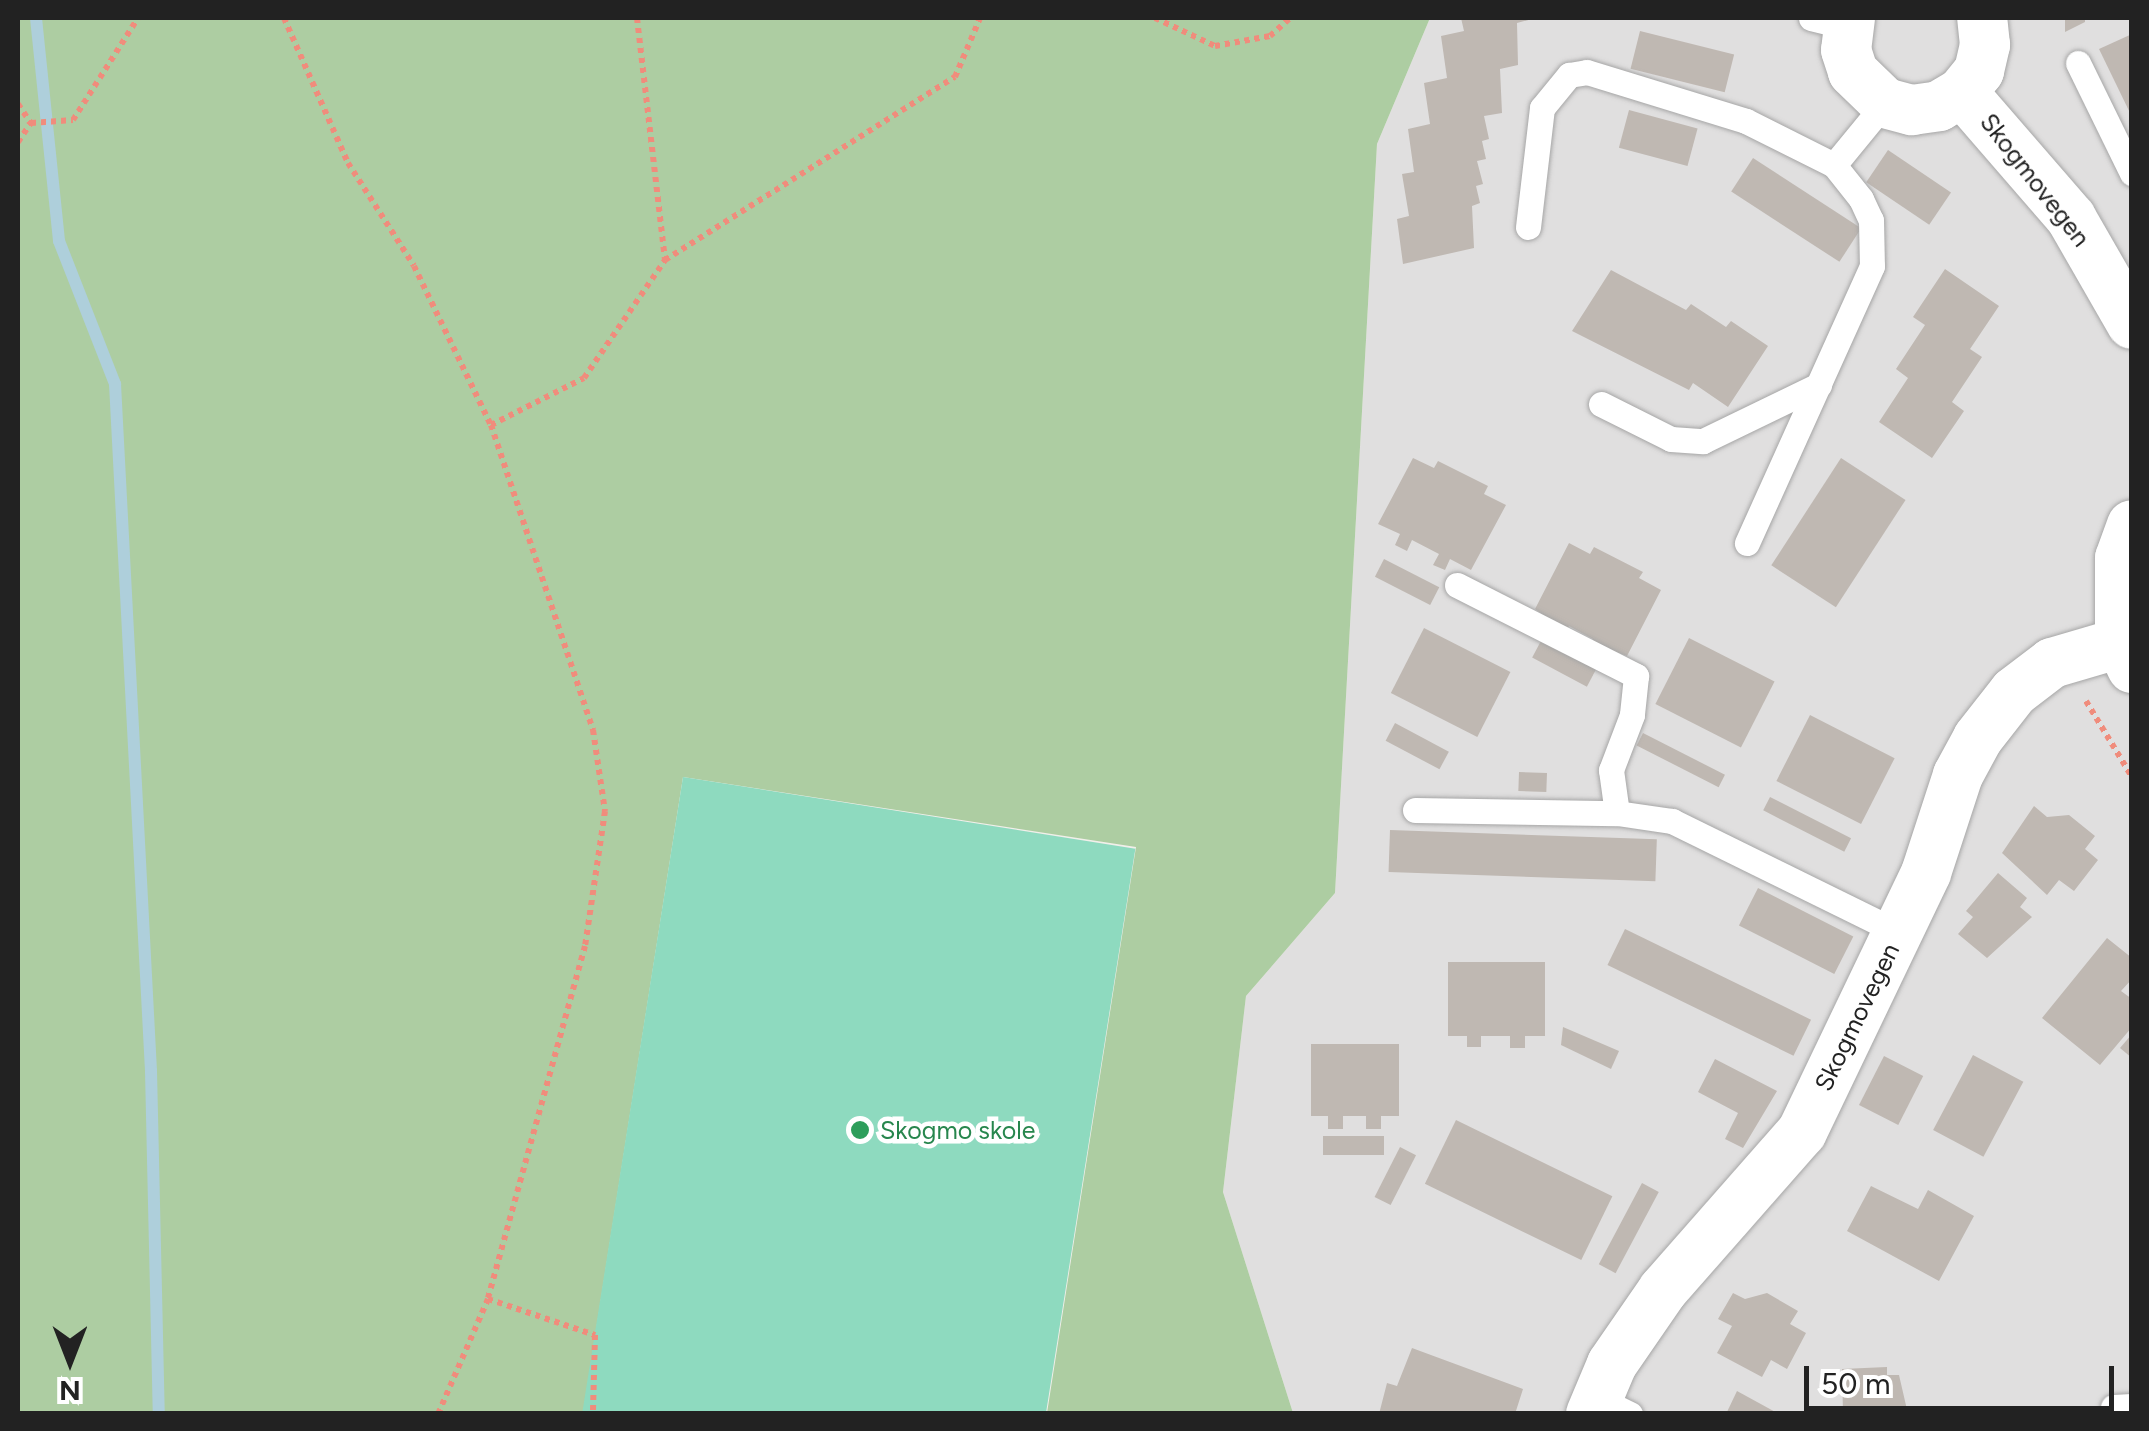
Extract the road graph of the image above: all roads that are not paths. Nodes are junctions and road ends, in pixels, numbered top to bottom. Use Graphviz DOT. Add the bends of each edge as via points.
graph roads {
  1 [pos="1982,18"];
  2 [pos="1836,21"];
  3 [pos="2078,63"];
  4 [pos="1962,92"];
  5 [pos="1885,103"];
  6 [pos="1834,165"];
  7 [pos="2132,173"];
  8 [pos="1528,227"];
  9 [pos="2132,324"];
  10 [pos="1820,385"];
  11 [pos="1601,404"];
  12 [pos="2132,524"];
  13 [pos="1747,543"];
  14 [pos="1457,585"];
  15 [pos="2126,655"];
  16 [pos="1415,810"];
  17 [pos="1617,813"];
  18 [pos="1898,932"];
  19 [pos="1606,1408"];
  1 -- 4 [label="street" via="1986,45"];
  2 -- 5 [label="street" via="1853,72"];
  3 -- 7 [label="lane"];
  4 -- 5 [label="street" via="1939,106 1912,110"];
  4 -- 9 [label="street, Skogmovegen" via="2071,218"];
  5 -- 6 [label="lane"];
  6 -- 8 [label="lane" via="1746,120 1609,76 1569,75 1542,108"];
  6 -- 10 [label="lane" via="1862,199 1874,239 1856,313"];
  10 -- 11 [label="lane" via="1703,441 1671,439"];
  10 -- 13 [label="lane"];
  12 -- 15 [label="street, Skogmovegen" via="2119,573"];
  14 -- 17 [label="lane" via="1636,676 1632,715 1611,770"];
  15 -- 18 [label="street, Skogmovegen" via="2052,664 2014,692 1978,738"];
  16 -- 17 [label="lane"];
  17 -- 18 [label="lane" via="1672,821"];
  18 -- 19 [label="street, Skogmovegen" via="1802,1132 1663,1290 1612,1364"];
}
